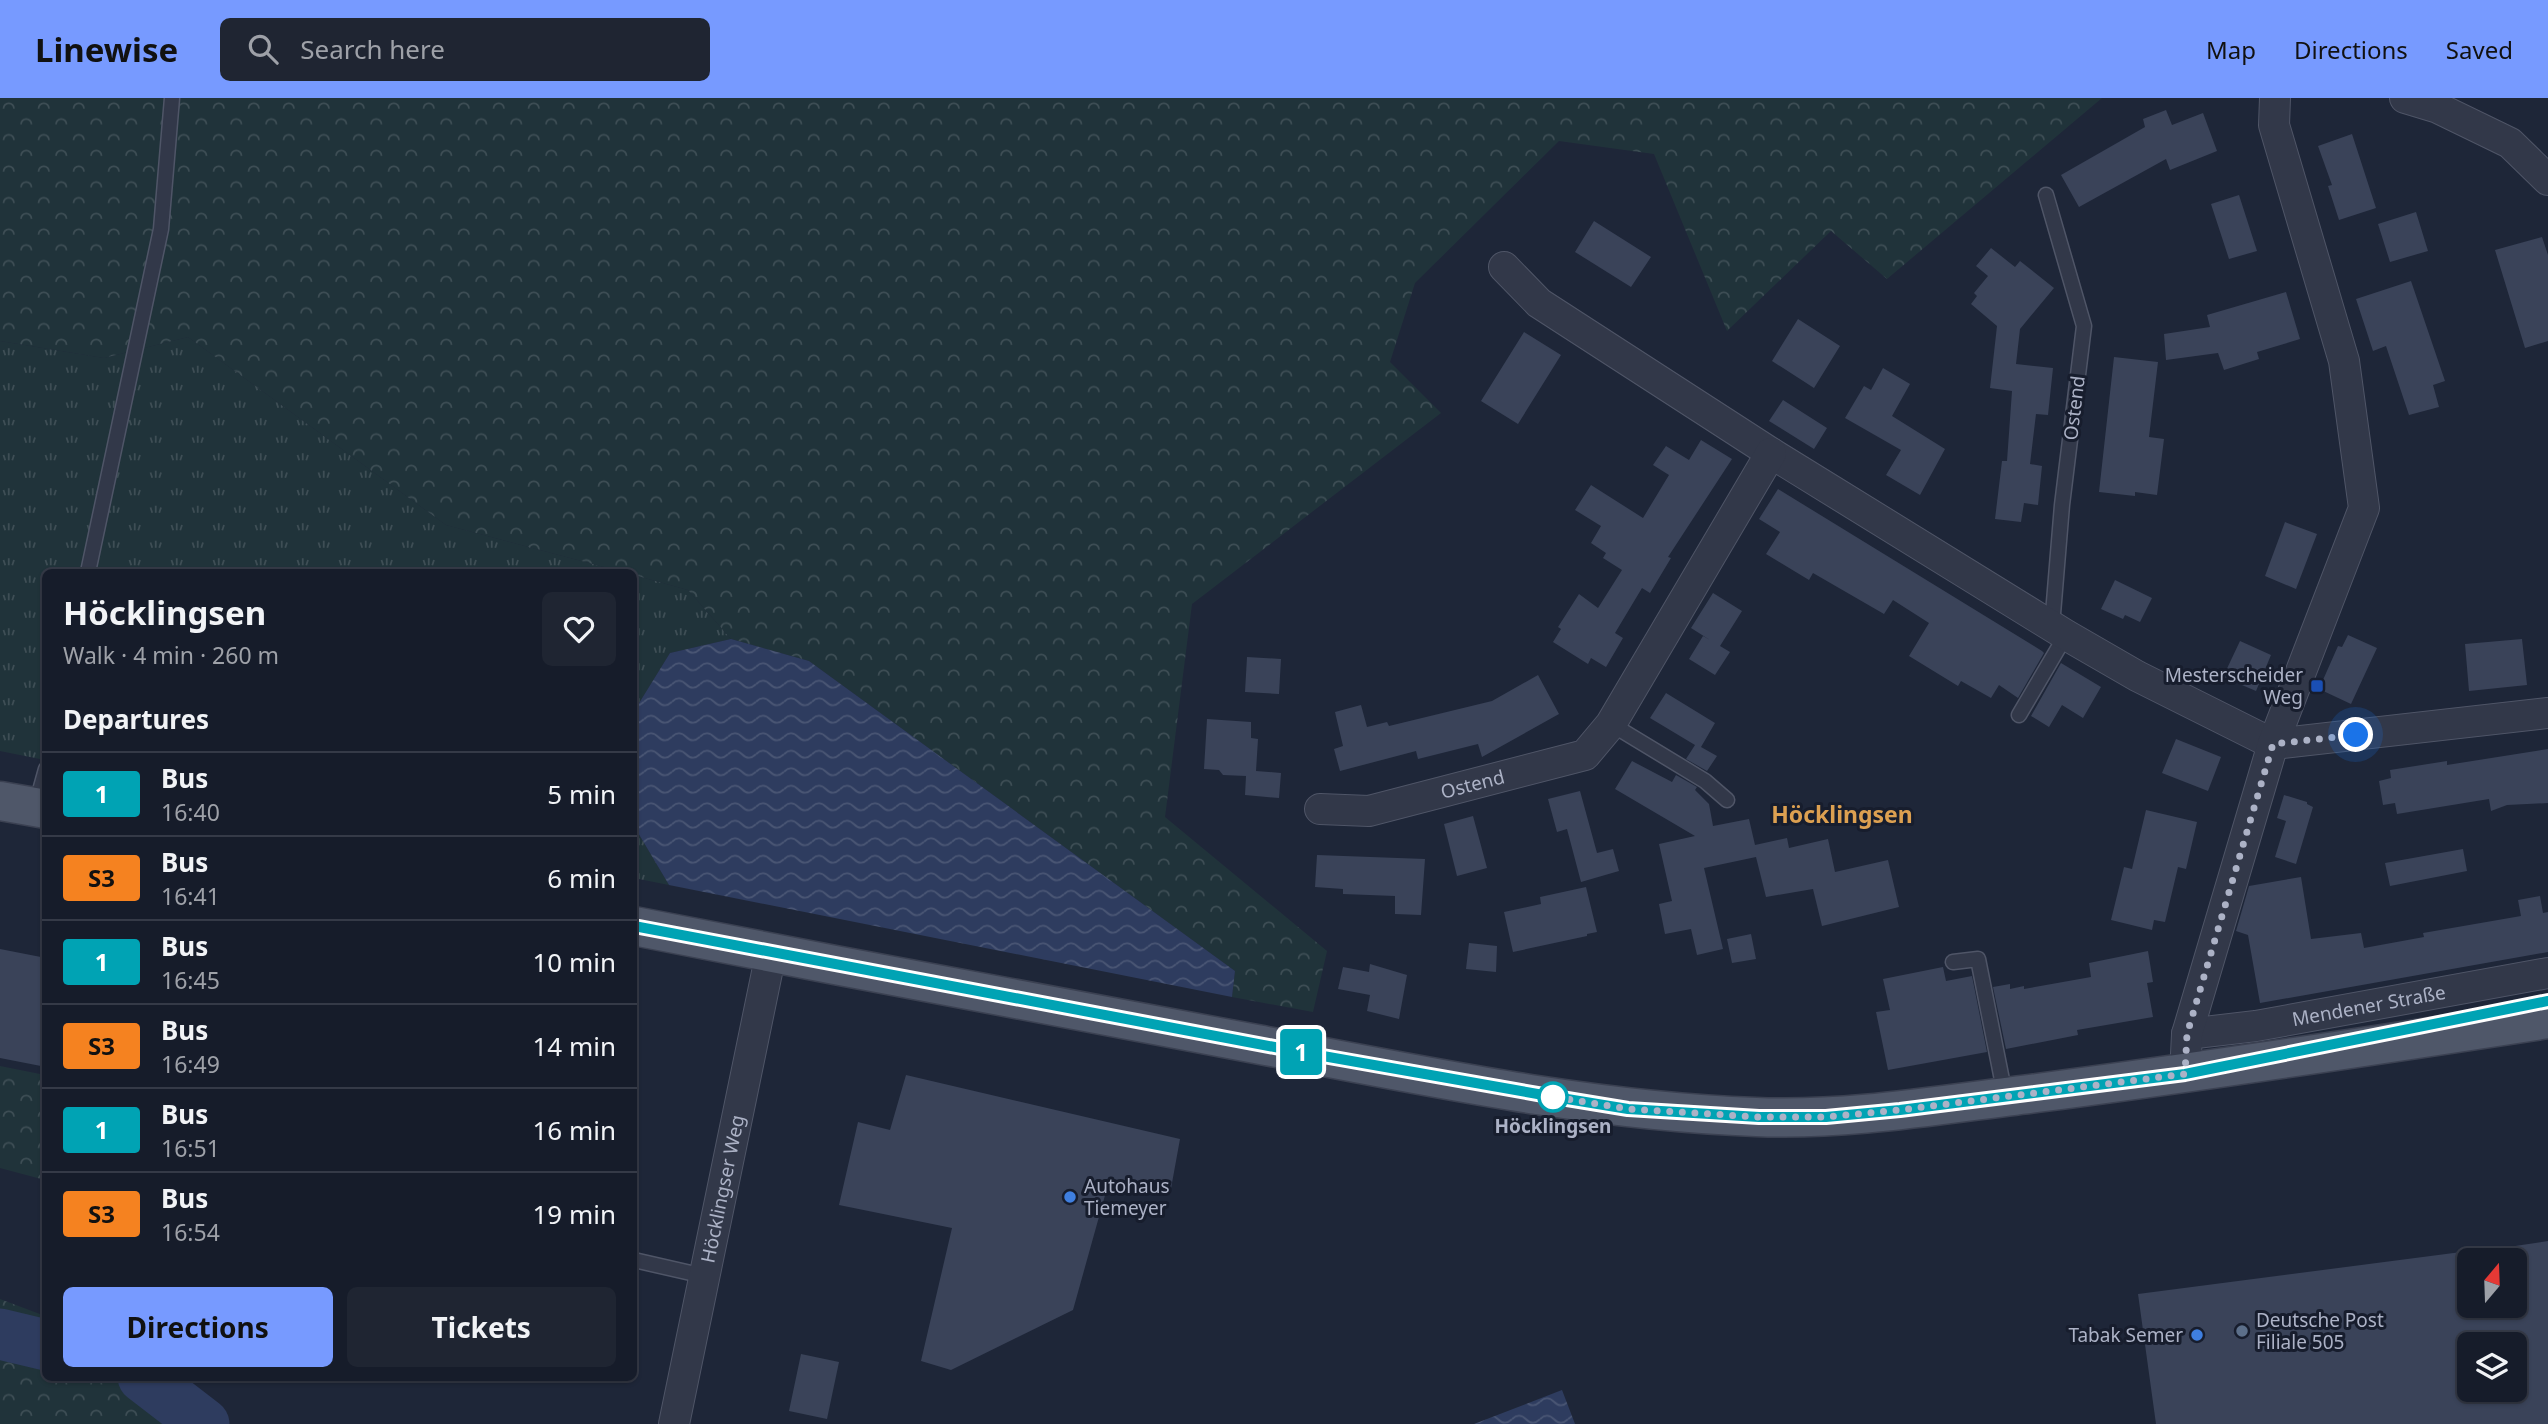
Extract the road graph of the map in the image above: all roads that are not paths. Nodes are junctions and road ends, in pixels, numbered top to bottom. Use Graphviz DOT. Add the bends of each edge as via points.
graph roads {
  1 [pos="172,98"];
  2 [pos="2275,98"];
  3 [pos="2405,98"];
  4 [pos="2548,180"];
  5 [pos="2046,195"];
  6 [pos="1504,267"];
  7 [pos="1771,453"];
  8 [pos="89,569"];
  9 [pos="2059,631"];
  10 [pos="2548,713"];
  11 [pos="2019,715"];
  12 [pos="1611,724"];
  13 [pos="2273,744"];
  14 [pos="42,777"];
  15 [pos="1727,800"];
  16 [pos="27,806"];
  17 [pos="1320,809"];
  18 [pos="637,927"];
  19 [pos="771,953"];
  20 [pos="1953,962"];
  21 [pos="2548,973"];
  22 [pos="2548,1001"];
  23 [pos="2548,1019"];
  24 [pos="2187,1034"];
  25 [pos="2185,1074"];
  26 [pos="2006,1097"];
  27 [pos="637,1261"];
  28 [pos="704,1276"];
  29 [pos="674,1424"];
  1 -- 8 [label="lane" via="161,229"];
  2 -- 13 [label="street" via="2274,125 2344,361 2364,508"];
  3 -- 4 [label="street" via="2438,108 2510,143"];
  5 -- 9 [label="lane, Ostend" via="2084,326 2062,505"];
  6 -- 7 [label="street" via="1539,303"];
  7 -- 9 [label="street"];
  7 -- 12 [label="street, Ostend"];
  9 -- 11 [label="lane"];
  9 -- 13 [label="street"];
  10 -- 13 [label="street"];
  12 -- 15 [label="lane" via="1705,781"];
  12 -- 17 [label="street, Ostend" via="1585,755 1369,811"];
  13 -- 24 [label="street"];
  14 -- 16 [label="lane"];
  18 -- 19 [label="main road, Mendener Straße"];
  19 -- 26 [label="main road, Mendener Straße" via="1628,1109 1826,1117"];
  19 -- 28 [label="street, Höcklingser Weg"];
  20 -- 26 [label="lane" via="1978,959"];
  21 -- 24 [label="street, Mendener Straße" via="2256,1026"];
  22 -- 25 [label="main road, Mendener Straße"];
  23 -- 25 [label="main road, Mendener Straße"];
  24 -- 25 [label="street"];
  25 -- 26 [label="main road, Mendener Straße"];
  27 -- 28 [label="lane"];
  28 -- 29 [label="street, Höcklingser Weg"];
}
